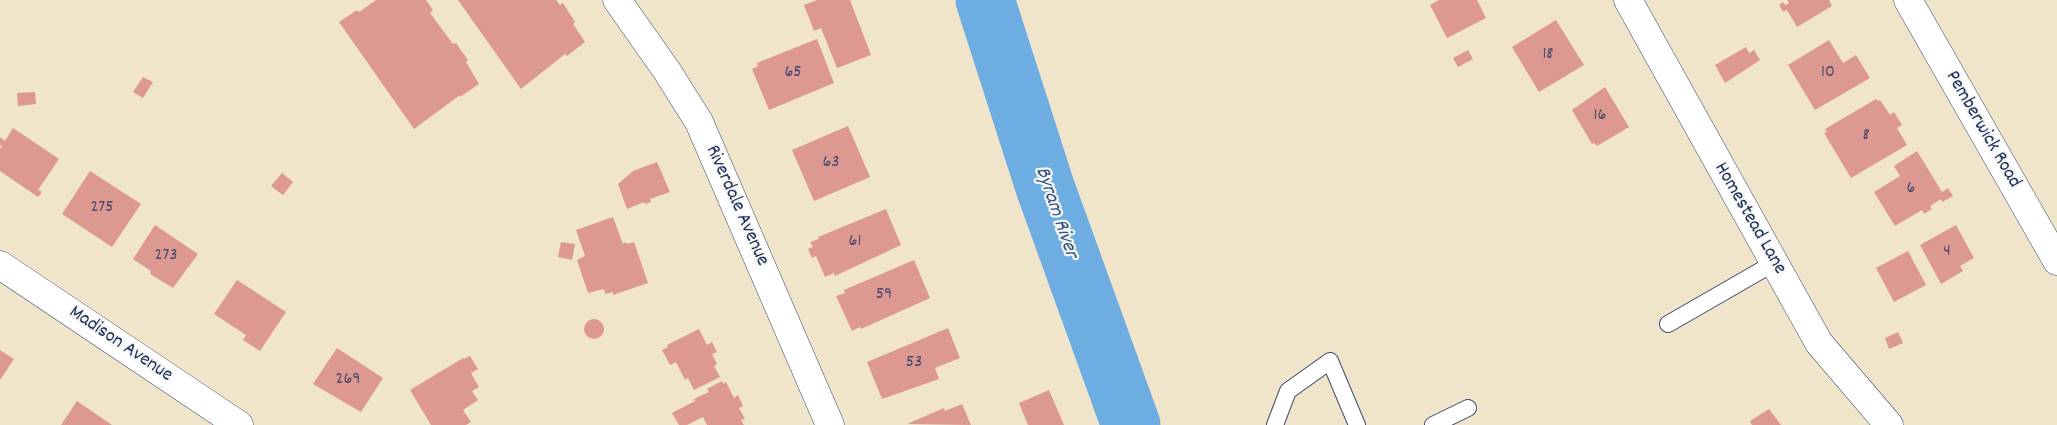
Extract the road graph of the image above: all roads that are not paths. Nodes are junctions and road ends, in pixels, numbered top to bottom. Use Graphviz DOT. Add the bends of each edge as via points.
graph roads {
  1 [pos="617,0"];
  2 [pos="1628,0"];
  3 [pos="1908,0"];
  4 [pos="2057,261"];
  5 [pos="1774,263"];
  6 [pos="0,265"];
  7 [pos="1668,324"];
  8 [pos="1468,408"];
  9 [pos="239,425"];
  10 [pos="830,425"];
  11 [pos="1275,425"];
  12 [pos="1357,425"];
  13 [pos="1433,425"];
  14 [pos="1889,425"];
  1 -- 10 [label="street, Riverdale Avenue" via="699,122"];
  2 -- 5 [label="street, Homestead Lane"];
  3 -- 4 [label="street, Pemberwick Road"];
  5 -- 7 [label="lane"];
  5 -- 14 [label="street, Homestead Lane" via="1819,342"];
  6 -- 9 [label="street, Madison Avenue"];
  8 -- 13 [label="lane"];
  11 -- 12 [label="lane" via="1288,391 1330,361"];
}
